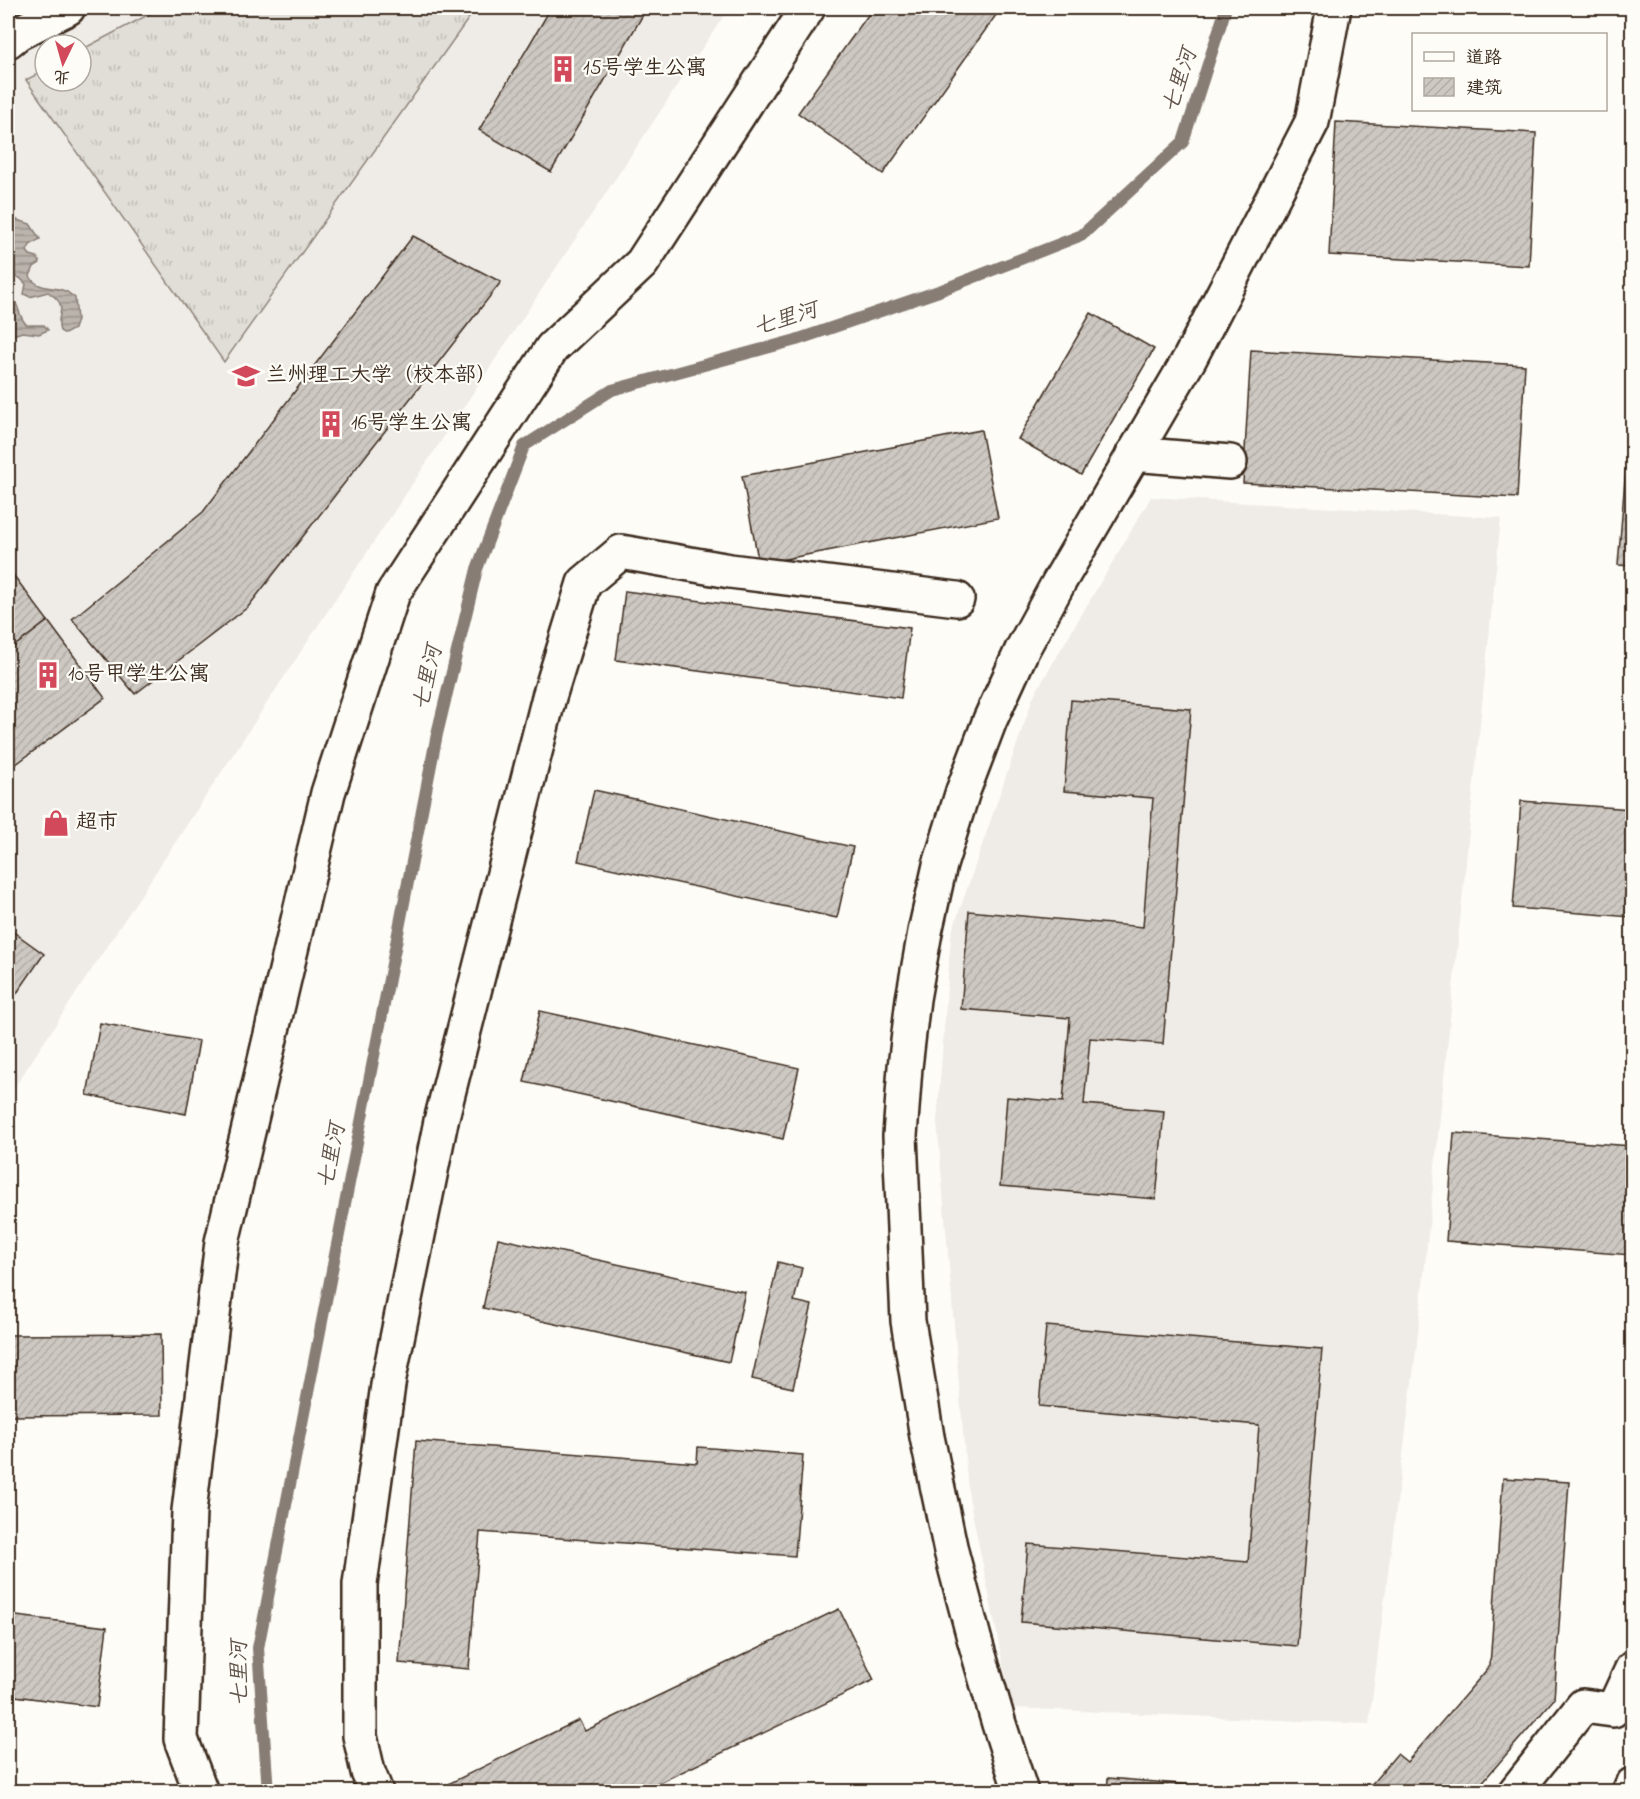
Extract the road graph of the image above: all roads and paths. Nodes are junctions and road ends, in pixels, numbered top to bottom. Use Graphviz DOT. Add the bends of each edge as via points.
graph roads {
  1 [pos="69,8"];
  2 [pos="808,8"];
  3 [pos="1334,8"];
  4 [pos="8,41"];
  5 [pos="1133,454"];
  6 [pos="1230,462"];
  7 [pos="957,599"];
  8 [pos="1632,1669"];
  9 [pos="1623,1712"];
  10 [pos="1632,1785"];
  11 [pos="201,1791"];
  12 [pos="376,1791"];
  13 [pos="1021,1791"];
  14 [pos="1515,1791"];
  15 [pos="1629,1791"];
  1 -- 4 [label="street"];
  2 -- 11 [label="street" via="642,263 552,348 393,592 328,793 222,1242 189,1511 181,1739"];
  3 -- 5 [label="street" via="1312,122 1190,358"];
  5 -- 6 [label="street"];
  5 -- 13 [label="street" via="1022,650 963,791 925,932 905,1067 900,1136 908,1322 951,1551"];
  7 -- 12 [label="street" via="730,571 621,552 584,583 549,697 441,1121 389,1378 360,1584 360,1736"];
  8 -- 9 [label="street"];
  9 -- 14 [label="street" via="1583,1706"];
  10 -- 15 [label="street"];
}
